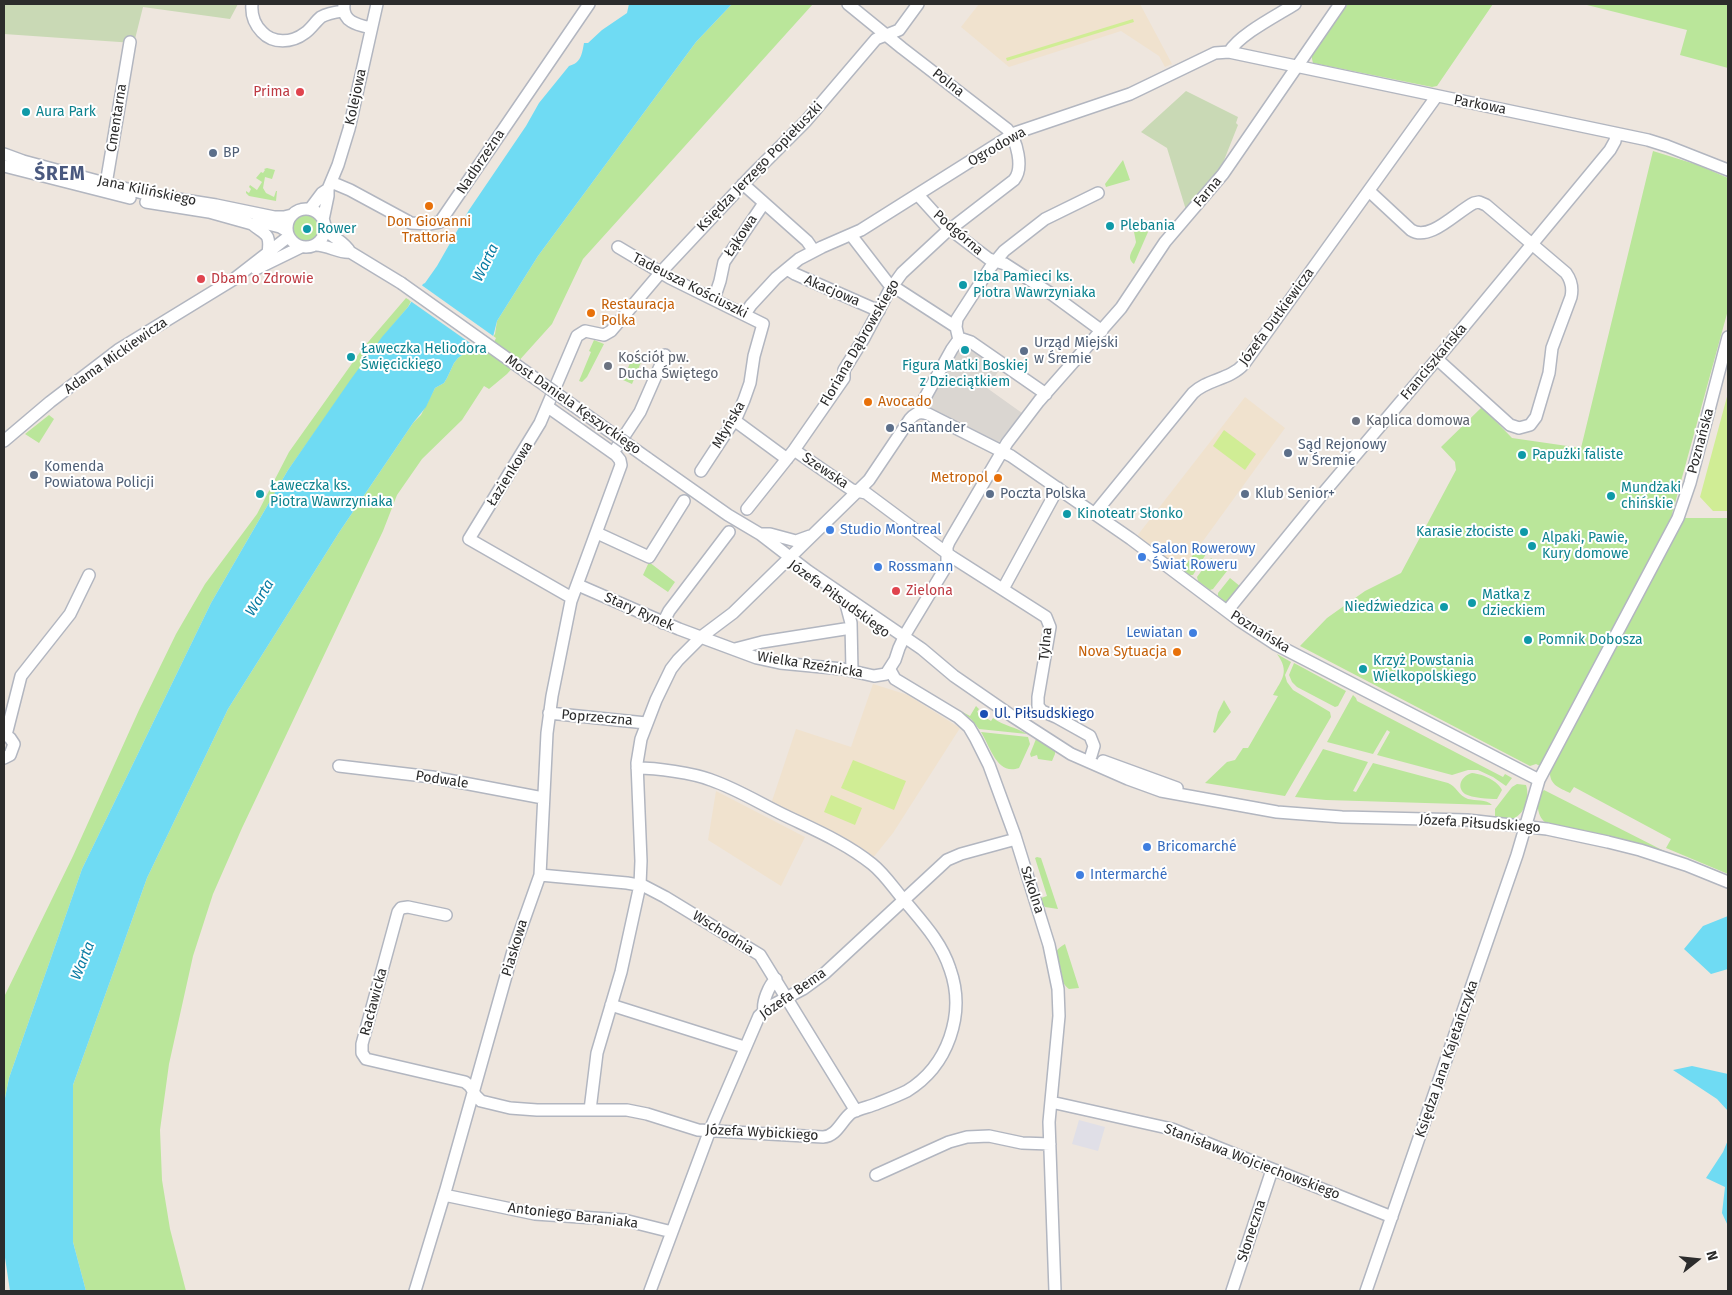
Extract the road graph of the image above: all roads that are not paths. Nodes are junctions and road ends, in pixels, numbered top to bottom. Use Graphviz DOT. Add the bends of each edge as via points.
graph roads {
  1 [pos="252,4"];
  2 [pos="377,4"];
  3 [pos="589,4"];
  4 [pos="848,4"];
  5 [pos="918,4"];
  6 [pos="1295,4"];
  7 [pos="1340,4"];
  8 [pos="344,7"];
  9 [pos="371,28"];
  10 [pos="886,35"];
  11 [pos="130,42"];
  12 [pos="1229,52"];
  13 [pos="1297,66"];
  14 [pos="1436,97"];
  15 [pos="1616,134"];
  16 [pos="1012,135"];
  17 [pos="4,154"];
  18 [pos="4,166"];
  19 [pos="1728,170"];
  20 [pos="743,184"];
  21 [pos="329,186"];
  22 [pos="104,188"];
  23 [pos="1369,191"];
  24 [pos="1098,193"];
  25 [pos="918,194"];
  26 [pos="764,203"];
  27 [pos="310,209"];
  28 [pos="292,215"];
  29 [pos="252,224"];
  30 [pos="324,224"];
  31 [pos="950,230"];
  32 [pos="288,234"];
  33 [pos="851,236"];
  34 [pos="316,244"];
  35 [pos="1532,244"];
  36 [pos="301,247"];
  37 [pos="618,247"];
  38 [pos="814,251"];
  39 [pos="350,252"];
  40 [pos="268,253"];
  41 [pos="996,261"];
  42 [pos="787,269"];
  43 [pos="661,272"];
  44 [pos="234,279"];
  45 [pos="892,286"];
  46 [pos="714,299"];
  47 [pos="879,311"];
  48 [pos="745,314"];
  49 [pos="762,324"];
  50 [pos="956,327"];
  51 [pos="1102,331"];
  52 [pos="604,335"];
  53 [pos="1728,337"];
  54 [pos="959,340"];
  55 [pos="665,356"];
  56 [pos="1437,360"];
  57 [pos="1046,394"];
  58 [pos="548,407"];
  59 [pos="919,412"];
  60 [pos="734,420"];
  61 [pos="4,441"];
  62 [pos="1001,452"];
  63 [pos="614,453"];
  64 [pos="790,454"];
  65 [pos="648,458"];
  66 [pos="701,471"];
  67 [pos="1058,488"];
  68 [pos="856,492"];
  69 [pos="684,501"];
  70 [pos="747,509"];
  71 [pos="1095,514"];
  72 [pos="728,515"];
  73 [pos="598,530"];
  74 [pos="730,532"];
  75 [pos="760,534"];
  76 [pos="810,536"];
  77 [pos="947,553"];
  78 [pos="788,559"];
  79 [pos="89,575"];
  80 [pos="578,585"];
  81 [pos="1003,589"];
  82 [pos="572,598"];
  83 [pos="846,604"];
  84 [pos="1227,612"];
  85 [pos="663,623"];
  86 [pos="851,628"];
  87 [pos="701,637"];
  88 [pos="902,640"];
  89 [pos="735,649"];
  90 [pos="890,670"];
  91 [pos="852,671"];
  92 [pos="549,714"];
  93 [pos="646,723"];
  94 [pos="1033,729"];
  95 [pos="5,735"];
  96 [pos="1091,756"];
  97 [pos="4,758"];
  98 [pos="339,766"];
  99 [pos="637,768"];
  100 [pos="1538,780"];
  101 [pos="543,798"];
  102 [pos="1224,803"];
  103 [pos="1526,826"];
  104 [pos="1016,839"];
  105 [pos="540,875"];
  106 [pos="1728,882"];
  107 [pos="640,885"];
  108 [pos="904,900"];
  109 [pos="446,915"];
  110 [pos="776,979"];
  111 [pos="787,998"];
  112 [pos="611,1005"];
  113 [pos="764,1011"];
  114 [pos="744,1047"];
  115 [pos="473,1090"];
  116 [pos="1051,1102"];
  117 [pos="590,1110"];
  118 [pos="856,1111"];
  119 [pos="710,1130"];
  120 [pos="1050,1144"];
  121 [pos="1272,1170"];
  122 [pos="876,1176"];
  123 [pos="444,1195"];
  124 [pos="1392,1218"];
  125 [pos="672,1232"];
  126 [pos="415,1291"];
  127 [pos="650,1291"];
  128 [pos="1055,1291"];
  129 [pos="1232,1291"];
  130 [pos="1366,1291"];
  1 -- 8 [label="street" via="259,29 269,37 282,40 306,33 321,18"];
  2 -- 9 [label="street, Kolejowa"];
  3 -- 21 [label="street, Nadbrzeżna" via="440,222 411,223 350,190"];
  4 -- 10 [label="street, Polna"];
  5 -- 10 [label="street, Księdza Jerzego Popiełuszki" via="900,30"];
  6 -- 12 [label="street" via="1243,37"];
  7 -- 13 [label="street, Farna"];
  8 -- 9 [label="street" via="351,22"];
  9 -- 21 [label="street, Kolejowa" via="349,129"];
  10 -- 16 [label="street, Polna"];
  10 -- 20 [label="street, Księdza Jerzego Popiełuszki" via="876,39 811,115"];
  11 -- 22 [label="street, Cmentarna"];
  12 -- 13 [label="street, Parkowa"];
  12 -- 16 [label="street, Ogrodowa" via="1215,53 1130,94"];
  13 -- 14 [label="street, Parkowa"];
  13 -- 51 [label="street, Farna" via="1223,174 1165,242"];
  14 -- 15 [label="street, Parkowa"];
  14 -- 23 [label="street, Józefa Dutkiewicza"];
  15 -- 19 [label="street, Parkowa" via="1661,144"];
  15 -- 35 [label="street, Franciszkańska" via="1612,147"];
  16 -- 25 [label="street, Ogrodowa"];
  16 -- 31 [label="street, Floriana Dąbrowskiego" via="1019,164 1016,178"];
  17 -- 22 [label="street, Jana Kilińskiego"];
  18 -- 22 [label="street, Jana Kilińskiego"];
  20 -- 26 [label="street"];
  20 -- 43 [label="street, Księdza Jerzego Popiełuszki"];
  21 -- 27 [label="street, Kolejowa"];
  21 -- 30 [label="street, Kolejowa"];
  22 -- 28 [label="street, Jana Kilińskiego" via="274,216"];
  22 -- 29 [label="street, Jana Kilińskiego" via="153,203 214,213"];
  23 -- 35 [label="street" via="1416,233 1429,232 1478,202 1488,206"];
  23 -- 71 [label="street, Józefa Dutkiewicza" via="1244,364 1236,372 1196,390"];
  24 -- 41 [label="street" via="1040,222 1009,246"];
  25 -- 31 [label="street, Podgórna"];
  25 -- 33 [label="street, Ogrodowa"];
  26 -- 38 [label="street"];
  26 -- 46 [label="street, Łąkowa" via="724,262"];
  27 -- 28 [label="street"];
  27 -- 30 [label="street"];
  28 -- 32 [label="street" via="287,226"];
  29 -- 32 [label="street, Jana Kilińskiego" via="283,228"];
  29 -- 40 [label="street" via="267,236"];
  30 -- 34 [label="street" via="324,235"];
  30 -- 39 [label="street"];
  31 -- 41 [label="street, Podgórna"];
  31 -- 45 [label="street, Floriana Dąbrowskiego" via="915,259"];
  32 -- 36 [label="street"];
  32 -- 40 [label="street, Adama Mickiewicza"];
  33 -- 38 [label="street, Ogrodowa"];
  33 -- 45 [label="street"];
  34 -- 36 [label="street"];
  34 -- 39 [label="street" via="343,253"];
  35 -- 56 [label="street, Franciszkańska"];
  35 -- 56 [label="street" via="1566,273 1572,289 1552,348 1535,420 1523,428 1510,425"];
  36 -- 44 [label="street, Adama Mickiewicza"];
  37 -- 43 [label="street, Tadeusza Kościuszki"];
  38 -- 42 [label="street, Ogrodowa"];
  39 -- 65 [label="street, Most Daniela Kęszyckiego, bridge" via="401,283"];
  40 -- 44 [label="street, Adama Mickiewicza"];
  41 -- 50 [label="street" via="957,319"];
  41 -- 51 [label="street, Podgórna" via="1036,284"];
  42 -- 47 [label="street, Akacjowa"];
  42 -- 48 [label="street, Ogrodowa"];
  43 -- 46 [label="street, Tadeusza Kościuszki"];
  43 -- 52 [label="street, Księdza Jerzego Popiełuszki" via="612,331"];
  44 -- 61 [label="street, Adama Mickiewicza" via="123,347"];
  45 -- 47 [label="street, Floriana Dąbrowskiego"];
  45 -- 50 [label="street"];
  46 -- 48 [label="street, Tadeusza Kościuszki"];
  47 -- 64 [label="street, Floriana Dąbrowskiego" via="844,370 844,378"];
  48 -- 49 [label="street, Tadeusza Kościuszki"];
  49 -- 60 [label="street, Młyńska" via="749,387"];
  50 -- 54 [label="street"];
  51 -- 57 [label="street, Farna"];
  52 -- 58 [label="street, Łazienkowa" via="588,331 579,333"];
  53 -- 100 [label="street, Poznańska" via="1678,518"];
  54 -- 57 [label="street" via="971,342"];
  54 -- 59 [label="street"];
  55 -- 63 [label="street" via="636,419"];
  56 -- 84 [label="street, Franciszkańska"];
  57 -- 62 [label="street, Farna"];
  58 -- 63 [label="street"];
  58 -- 82 [label="street, Łazienkowa" via="469,539"];
  59 -- 62 [label="street, Poznańska"];
  59 -- 68 [label="street" via="912,417 871,478"];
  60 -- 64 [label="street, Szewska"];
  60 -- 66 [label="street, Młyńska"];
  62 -- 67 [label="street, Poznańska"];
  62 -- 77 [label="street, Farna" via="949,542"];
  63 -- 73 [label="street" via="621,468"];
  64 -- 68 [label="street, Szewska"];
  64 -- 70 [label="street, Floriana Dąbrowskiego"];
  65 -- 72 [label="street, Józefa Piłsudskiego"];
  67 -- 71 [label="street, Poznańska"];
  67 -- 81 [label="street"];
  68 -- 76 [label="street"];
  68 -- 77 [label="street, Szewska" via="866,493"];
  69 -- 73 [label="street" via="649,557"];
  71 -- 84 [label="street, Poznańska"];
  72 -- 75 [label="street, Józefa Piłsudskiego"];
  72 -- 78 [label="street, Józefa Piłsudskiego" via="744,531"];
  73 -- 80 [label="street"];
  74 -- 85 [label="street"];
  75 -- 76 [label="street" via="796,541"];
  75 -- 78 [label="street, Józefa Piłsudskiego"];
  76 -- 78 [label="street"];
  77 -- 81 [label="street, Tylna"];
  77 -- 88 [label="street" via="947,565"];
  78 -- 83 [label="street, Józefa Piłsudskiego"];
  78 -- 87 [label="street" via="733,613"];
  78 -- 88 [label="street, Józefa Piłsudskiego"];
  79 -- 95 [label="street" via="67,619 21,676"];
  80 -- 82 [label="street"];
  80 -- 85 [label="street, Stary Rynek"];
  81 -- 96 [label="street, Tylna" via="1048,621 1050,630 1038,706 1090,736 1094,746"];
  82 -- 92 [label="street, Piaskowa"];
  83 -- 86 [label="street"];
  83 -- 88 [label="street, Józefa Piłsudskiego"];
  84 -- 100 [label="street, Poznańska" via="1274,644"];
  85 -- 87 [label="street, Stary Rynek"];
  86 -- 89 [label="street"];
  86 -- 91 [label="street"];
  87 -- 89 [label="street, Wielka Rzeźnicka"];
  87 -- 93 [label="street" via="671,669"];
  88 -- 90 [label="street"];
  88 -- 94 [label="street, Józefa Piłsudskiego"];
  89 -- 91 [label="street, Wielka Rzeźnicka" via="774,662"];
  90 -- 91 [label="street, Wielka Rzeźnicka" via="878,676"];
  90 -- 104 [label="street, Szkolna" via="895,678 969,727 989,765"];
  92 -- 93 [label="street, Poprzeczna"];
  92 -- 101 [label="street, Piaskowa"];
  93 -- 99 [label="street" via="640,739"];
  94 -- 96 [label="street, Józefa Piłsudskiego"];
  94 -- 102 [label="street, Józefa Piłsudskiego" via="1070,754 1128,779 1161,791"];
  95 -- 97 [label="street" via="13,741 14,748"];
  96 -- 102 [label="street, Józefa Piłsudskiego"];
  98 -- 101 [label="street, Podwale" via="432,777"];
  99 -- 107 [label="street"];
  99 -- 108 [label="street, Józefa Wybickiego" via="712,780 826,835 874,866"];
  100 -- 103 [label="street, Poznańska"];
  101 -- 105 [label="street, Piaskowa"];
  102 -- 103 [label="street, Józefa Piłsudskiego" via="1314,816 1467,820"];
  103 -- 106 [label="street, Józefa Piłsudskiego" via="1632,848"];
  103 -- 124 [label="street, Księdza Jana Kajetańczyka"];
  104 -- 108 [label="street, Józefa Bema" via="952,858"];
  104 -- 116 [label="street, Szkolna" via="1044,928 1058,989 1059,1030"];
  105 -- 107 [label="street, Wschodnia"];
  105 -- 115 [label="street, Piaskowa" via="513,951"];
  107 -- 110 [label="street, Wschodnia" via="757,953"];
  107 -- 112 [label="street"];
  108 -- 111 [label="street, Józefa Bema" via="825,973"];
  108 -- 118 [label="street, Józefa Wybickiego" via="934,938 950,969 956,1002 954,1025 943,1053 920,1081 897,1096"];
  109 -- 115 [label="street, Racławicka" via="408,907 399,909 362,1053 369,1061 465,1082"];
  110 -- 111 [label="street, Wschodnia"];
  110 -- 113 [label="street" via="765,999"];
  111 -- 113 [label="street, Józefa Bema"];
  111 -- 118 [label="street, Wschodnia"];
  112 -- 114 [label="street"];
  112 -- 117 [label="street" via="595,1062"];
  113 -- 114 [label="street, Józefa Bema" via="756,1019"];
  114 -- 119 [label="street, Józefa Bema"];
  115 -- 117 [label="street, Józefa Wybickiego" via="481,1101 505,1107"];
  115 -- 123 [label="street, Piaskowa"];
  116 -- 120 [label="street, Szkolna"];
  116 -- 121 [label="street, Stanisława Wojciechowskiego" via="1172,1129"];
  117 -- 119 [label="street, Józefa Wybickiego" via="635,1111 698,1130"];
  118 -- 119 [label="street, Józefa Wybickiego" via="826,1137"];
  119 -- 125 [label="street, Józefa Bema"];
  120 -- 122 [label="street" via="1022,1143 989,1136 961,1138"];
  120 -- 128 [label="street, Szkolna"];
  121 -- 124 [label="street, Stanisława Wojciechowskiego"];
  121 -- 129 [label="street, Słoneczna"];
  123 -- 125 [label="street, Antoniego Baraniaka" via="526,1213 624,1220"];
  123 -- 126 [label="street, Piaskowa"];
  124 -- 130 [label="street, Księdza Jana Kajetańczyka"];
  125 -- 127 [label="street, Józefa Bema"];
}
